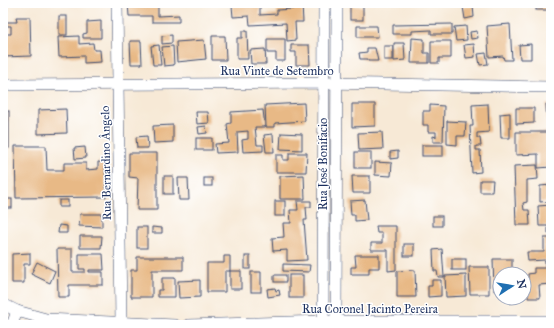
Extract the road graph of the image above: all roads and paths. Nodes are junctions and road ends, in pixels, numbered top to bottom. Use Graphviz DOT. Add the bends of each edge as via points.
graph roads {
  1 [pos="117,3"];
  2 [pos="324,3"];
  3 [pos="337,3"];
  4 [pos="324,83"];
  5 [pos="118,84"];
  6 [pos="336,84"];
  7 [pos="3,85"];
  8 [pos="551,87"];
  9 [pos="3,304"];
  10 [pos="17,311"];
  11 [pos="551,321"];
  12 [pos="121,322"];
  13 [pos="323,323"];
  14 [pos="336,323"];
  15 [pos="12,325"];
  16 [pos="175,325"];
  17 [pos="188,325"];
  1 -- 5 [label="street, Rua Bernardino Ângelo"];
  2 -- 4 [label="street, Rua José Bonifacio"];
  3 -- 6 [label="street, Rua José Bonifacio"];
  4 -- 5 [label="street, Rua Vinte de Setembro"];
  4 -- 6 [label="street, Rua Vinte de Setembro"];
  4 -- 13 [label="street, Rua José Bonifacio"];
  5 -- 7 [label="street, Rua Vinte de Setembro"];
  5 -- 12 [label="street, Rua Bernardino Ângelo"];
  6 -- 8 [label="street, Rua Vinte de Setembro"];
  6 -- 14 [label="street, Rua José Bonifacio"];
  9 -- 10 [label="street"];
  10 -- 12 [label="street" via="46,319"];
  10 -- 15 [label="street"];
  11 -- 14 [label="street, Rua Coronel Jacinto Pereira"];
  12 -- 16 [label="street"];
  13 -- 14 [label="street, Rua Coronel Jacinto Pereira"];
  13 -- 17 [label="street, Rua Coronel Jacinto Pereira"];
}
